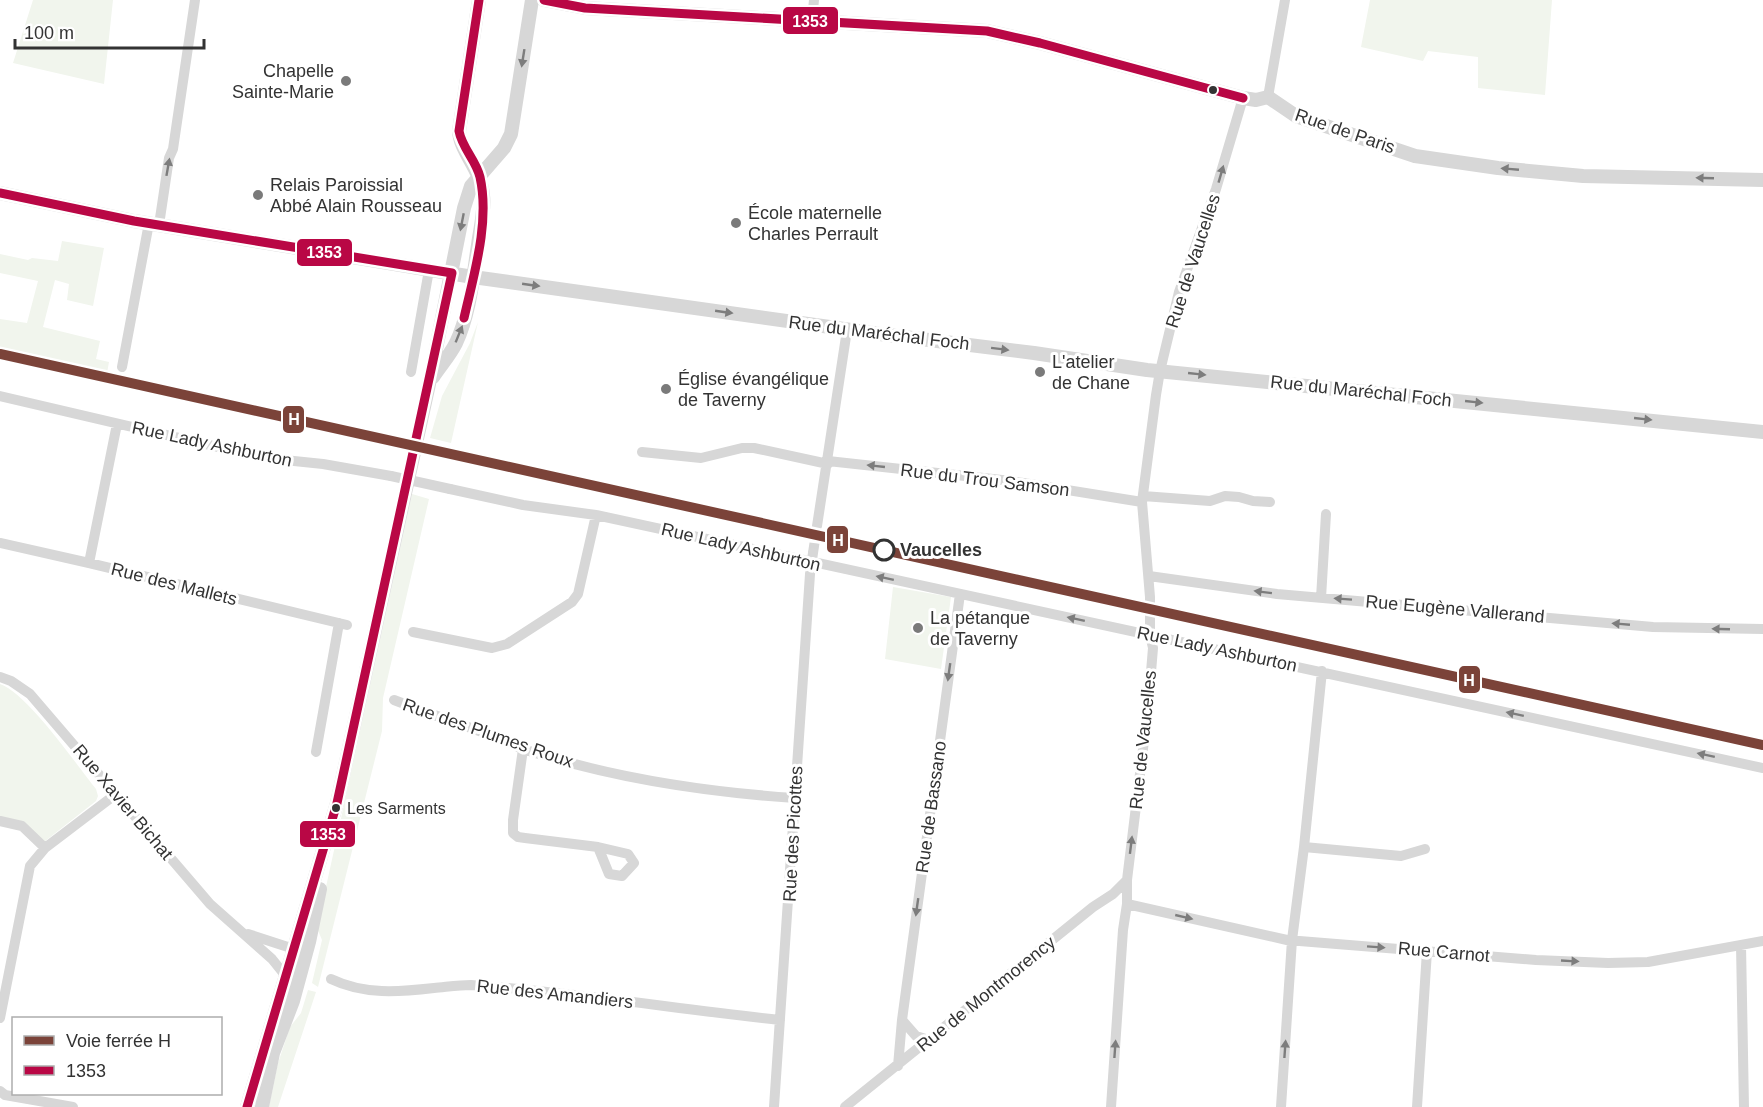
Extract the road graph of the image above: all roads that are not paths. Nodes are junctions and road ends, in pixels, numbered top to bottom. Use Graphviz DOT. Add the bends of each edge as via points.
graph roads {
  1 [pos="195,0"];
  2 [pos="479,0"];
  3 [pos="532,0"];
  4 [pos="544,0"];
  5 [pos="814,0"];
  6 [pos="1285,0"];
  7 [pos="812,20"];
  8 [pos="1268,97"];
  9 [pos="1243,98"];
  10 [pos="480,175"];
  11 [pos="1763,180"];
  12 [pos="0,193"];
  13 [pos="154,224"];
  14 [pos="429,270"];
  15 [pos="452,273"];
  16 [pos="473,277"];
  17 [pos="847,330"];
  18 [pos="122,367"];
  19 [pos="1160,370"];
  20 [pos="411,372"];
  21 [pos="429,384"];
  22 [pos="0,396"];
  23 [pos="117,424"];
  24 [pos="1763,432"];
  25 [pos="642,452"];
  26 [pos="828,463"];
  27 [pos="1142,499"];
  28 [pos="1270,502"];
  29 [pos="1326,514"];
  30 [pos="596,515"];
  31 [pos="817,526"];
  32 [pos="0,543"];
  33 [pos="812,557"];
  34 [pos="89,563"];
  35 [pos="1149,576"];
  36 [pos="960,594"];
  37 [pos="1321,598"];
  38 [pos="1763,629"];
  39 [pos="414,632"];
  40 [pos="1150,635"];
  41 [pos="1322,671"];
  42 [pos="0,677"];
  43 [pos="394,700"];
  44 [pos="523,749"];
  45 [pos="316,752"];
  46 [pos="1763,768"];
  47 [pos="116,794"];
  48 [pos="795,798"];
  49 [pos="335,810"];
  50 [pos="0,821"];
  51 [pos="1304,847"];
  52 [pos="45,848"];
  53 [pos="598,848"];
  54 [pos="1425,849"];
  55 [pos="1127,880"];
  56 [pos="1126,904"];
  57 [pos="242,932"];
  58 [pos="1292,940"];
  59 [pos="1763,941"];
  60 [pos="1741,945"];
  61 [pos="294,949"];
  62 [pos="1427,951"];
  63 [pos="331,979"];
  64 [pos="285,981"];
  65 [pos="0,1018"];
  66 [pos="780,1020"];
  67 [pos="902,1020"];
  68 [pos="286,1021"];
  69 [pos="929,1040"];
  70 [pos="898,1066"];
  71 [pos="0,1091"];
  72 [pos="58,1106"];
  73 [pos="74,1107"];
  74 [pos="247,1107"];
  75 [pos="262,1107"];
  76 [pos="774,1107"];
  77 [pos="845,1107"];
  78 [pos="1111,1107"];
  79 [pos="1281,1107"];
  80 [pos="1417,1107"];
  81 [pos="1744,1107"];
  13 -- 1 [label="street, one-way" via="173,149"];
  2 -- 10 [label="street" via="459,131"];
  3 -- 10 [label="street, one-way" via="511,134"];
  4 -- 7 [label="street" via="585,8"];
  5 -- 7 [label="street"];
  6 -- 8 [label="street"];
  7 -- 9 [label="street" via="1003,33"];
  8 -- 9 [label="street"];
  11 -- 8 [label="street, Rue de Paris, one-way" via="1582,176 1415,156 1296,116"];
  19 -- 9 [label="street, Rue de Vaucelles, one-way" via="1179,292"];
  10 -- 15 [label="street, one-way" via="468,194"];
  10 -- 16 [label="street" via="483,211"];
  12 -- 13 [label="street, Rue du Maréchal Foch"];
  13 -- 14 [label="street, Rue du Maréchal Foch"];
  13 -- 18 [label="street"];
  14 -- 15 [label="street, Rue du Maréchal Foch"];
  14 -- 20 [label="street"];
  15 -- 16 [label="street, Rue du Maréchal Foch"];
  15 -- 21 [label="street"];
  16 -- 17 [label="street, Rue du Maréchal Foch, one-way"];
  21 -- 16 [label="street, one-way" via="460,333"];
  17 -- 19 [label="street, Rue du Maréchal Foch, one-way"];
  17 -- 26 [label="street"];
  19 -- 24 [label="street, Rue du Maréchal Foch, one-way"];
  19 -- 27 [label="street, Rue de Vaucelles"];
  21 -- 49 [label="street"];
  22 -- 23 [label="street, Rue Lady Ashburton"];
  23 -- 30 [label="street, Rue Lady Ashburton, bridge" via="265,458 323,464 523,505"];
  23 -- 34 [label="street"];
  25 -- 26 [label="street, Rue du Trou Samson" via="700,458 754,448"];
  27 -- 26 [label="street, Rue du Trou Samson, one-way"];
  26 -- 31 [label="street"];
  27 -- 28 [label="street, Rue du Trou Samson" via="1210,501 1232,496"];
  27 -- 35 [label="street, Rue de Vaucelles"];
  29 -- 37 [label="street"];
  30 -- 33 [label="street, Rue Lady Ashburton"];
  30 -- 39 [label="street" via="578,594 572,602 507,644 492,648"];
  32 -- 34 [label="street, Rue des Mallets"];
  36 -- 33 [label="street, Rue Lady Ashburton, one-way"];
  33 -- 48 [label="street, Rue des Picottes"];
  34 -- 45 [label="street, Rue des Mallets" via="343,624"];
  37 -- 35 [label="street, Rue Eugène Vallerand, one-way"];
  35 -- 40 [label="street, Rue de Vaucelles"];
  40 -- 36 [label="street, Rue Lady Ashburton, one-way"];
  36 -- 67 [label="street, Rue de Bassano, one-way"];
  38 -- 37 [label="street, Rue Eugène Vallerand, one-way" via="1653,627"];
  40 -- 41 [label="street, Rue Lady Ashburton"];
  55 -- 40 [label="street, Rue de Vaucelles, one-way" via="1148,708 1153,648"];
  46 -- 41 [label="street, Rue Lady Ashburton, one-way"];
  41 -- 51 [label="street"];
  42 -- 47 [label="street, Rue Xavier Bichat" via="30,694"];
  43 -- 44 [label="street, Rue des Plumes Roux"];
  44 -- 48 [label="street, Rue des Plumes Roux" via="651,781"];
  44 -- 53 [label="street" via="513,833 518,837"];
  47 -- 52 [label="street"];
  47 -- 57 [label="street, Rue Xavier Bichat" via="210,904"];
  48 -- 66 [label="street, Rue des Picottes"];
  49 -- 61 [label="street"];
  49 -- 68 [label="street" via="309,942"];
  50 -- 52 [label="street" via="22,826"];
  51 -- 54 [label="street" via="1401,856"];
  51 -- 58 [label="street"];
  52 -- 65 [label="street" via="30,866"];
  55 -- 56 [label="street, Rue de Vaucelles"];
  55 -- 69 [label="street, Rue de Montmorency"];
  56 -- 58 [label="street, Rue Carnot, one-way"];
  78 -- 56 [label="street, Rue de Vaucelles, one-way"];
  57 -- 61 [label="street, Rue Xavier Bichat"];
  57 -- 64 [label="street, Rue Xavier Bichat" via="272,959"];
  58 -- 62 [label="street, Rue Carnot, one-way"];
  79 -- 58 [label="street, one-way"];
  59 -- 60 [label="street, Rue Carnot"];
  62 -- 60 [label="street, Rue Carnot, one-way" via="1608,963 1648,962"];
  60 -- 81 [label="street"];
  61 -- 64 [label="street"];
  61 -- 68 [label="street" via="298,958"];
  62 -- 80 [label="street"];
  63 -- 66 [label="street, Rue des Amandiers" via="379,992 468,985"];
  64 -- 74 [label="street"];
  66 -- 76 [label="street, Rue des Picottes"];
  67 -- 69 [label="street" via="916,1036"];
  67 -- 70 [label="street, Rue de Bassano"];
  68 -- 75 [label="street" via="273,1053"];
  69 -- 70 [label="street, Rue de Montmorency"];
  70 -- 77 [label="street, Rue de Montmorency"];
  71 -- 72 [label="street"];
  72 -- 73 [label="street"];
}
